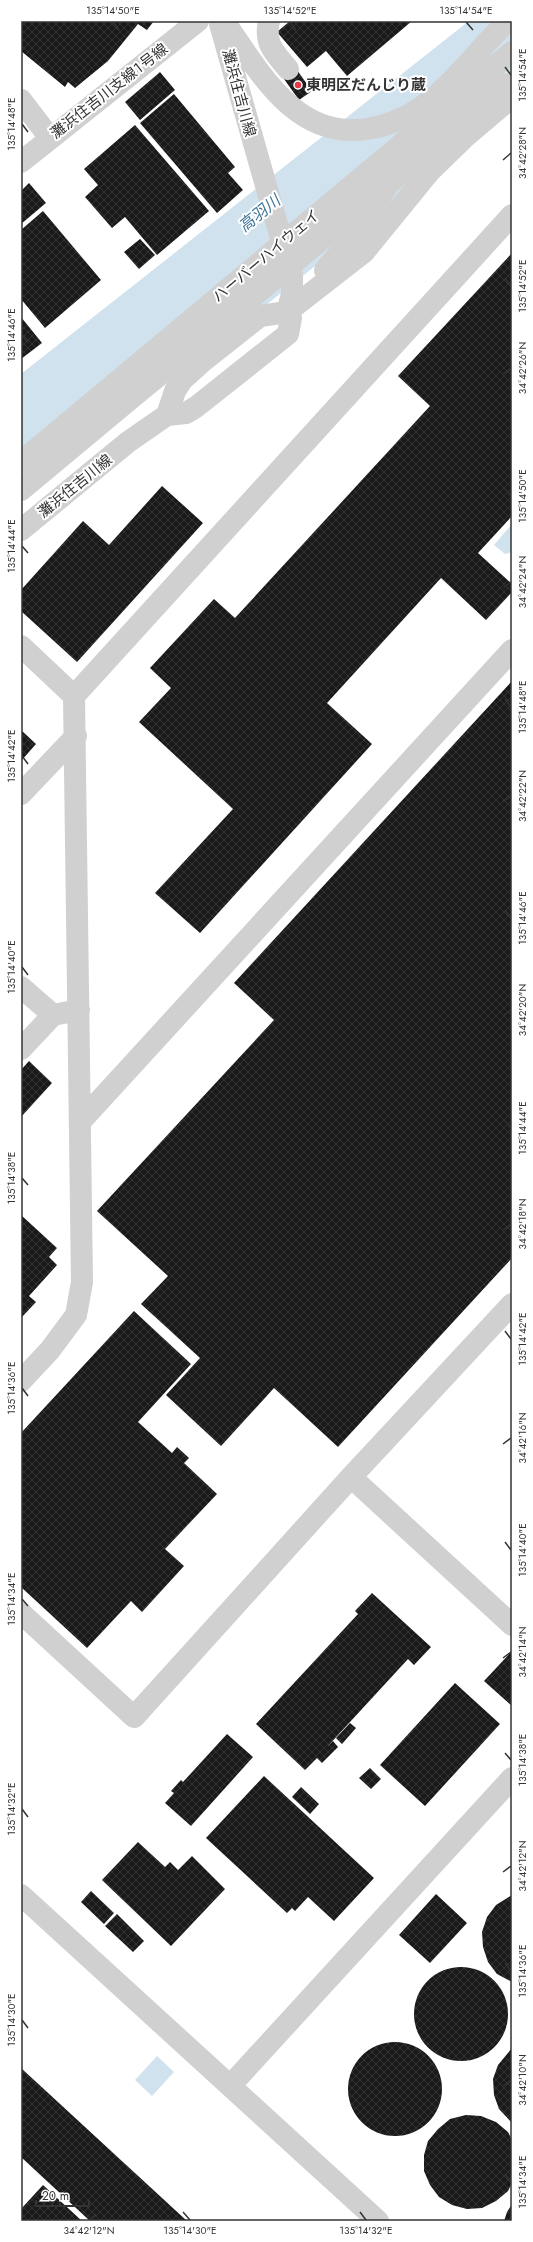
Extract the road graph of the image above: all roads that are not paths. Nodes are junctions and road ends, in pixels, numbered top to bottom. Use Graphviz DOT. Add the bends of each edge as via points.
graph roads {
  1 [pos="198,21"];
  2 [pos="219,21"];
  3 [pos="224,21"];
  4 [pos="269,21"];
  5 [pos="508,21"];
  6 [pos="512,52"];
  7 [pos="473,58"];
  8 [pos="288,69"];
  9 [pos="512,80"];
  10 [pos="512,96"];
  11 [pos="21,100"];
  12 [pos="50,138"];
  13 [pos="21,162"];
  14 [pos="512,214"];
  15 [pos="287,312"];
  16 [pos="167,415"];
  17 [pos="21,462"];
  18 [pos="21,490"];
  19 [pos="21,530"];
  20 [pos="21,646"];
  21 [pos="512,650"];
  22 [pos="74,696"];
  23 [pos="76,736"];
  24 [pos="21,794"];
  25 [pos="21,987"];
  26 [pos="79,1010"];
  27 [pos="53,1015"];
  28 [pos="21,1049"];
  29 [pos="80,1122"];
  30 [pos="512,1304"];
  31 [pos="21,1381"];
  32 [pos="351,1477"];
  33 [pos="21,1613"];
  34 [pos="512,1625"];
  35 [pos="512,1778"];
  36 [pos="21,1895"];
  37 [pos="230,2086"];
  38 [pos="378,2221"];
  1 -- 12 [label="street, 灘浜住吉川支線１号線"];
  2 -- 15 [label="street, 灘浜住吉川線, bridge" via="292,277 292,294"];
  3 -- 7 [label="street" via="277,93 297,112 327,128 355,130 399,121 431,100"];
  4 -- 8 [label="street" via="269,46"];
  5 -- 7 [label="street"];
  6 -- 17 [label="street, ハーバーハイウェイ, bridge"];
  7 -- 15 [label="street, bridge" via="351,240"];
  9 -- 18 [label="street, ハーバーハイウェイ, bridge"];
  10 -- 15 [label="street" via="447,153 414,188 364,252"];
  11 -- 12 [label="street"];
  12 -- 13 [label="street, 灘浜住吉川支線１号線"];
  14 -- 22 [label="street"];
  15 -- 16 [label="street" via="260,316 203,361 182,380 175,391"];
  15 -- 16 [label="street" via="291,318 291,326 288,334 274,347 196,407 186,413"];
  16 -- 19 [label="street, 灘浜住吉川線" via="128,442"];
  20 -- 22 [label="street"];
  21 -- 29 [label="street"];
  22 -- 23 [label="street"];
  23 -- 24 [label="street"];
  23 -- 26 [label="street"];
  25 -- 27 [label="street"];
  26 -- 27 [label="street"];
  26 -- 29 [label="street"];
  27 -- 28 [label="street"];
  29 -- 31 [label="street" via="82,1282 76,1315 50,1350"];
  30 -- 32 [label="street"];
  32 -- 33 [label="street" via="134,1717"];
  32 -- 34 [label="street"];
  35 -- 37 [label="street"];
  36 -- 37 [label="street"];
  37 -- 38 [label="street"];
}
